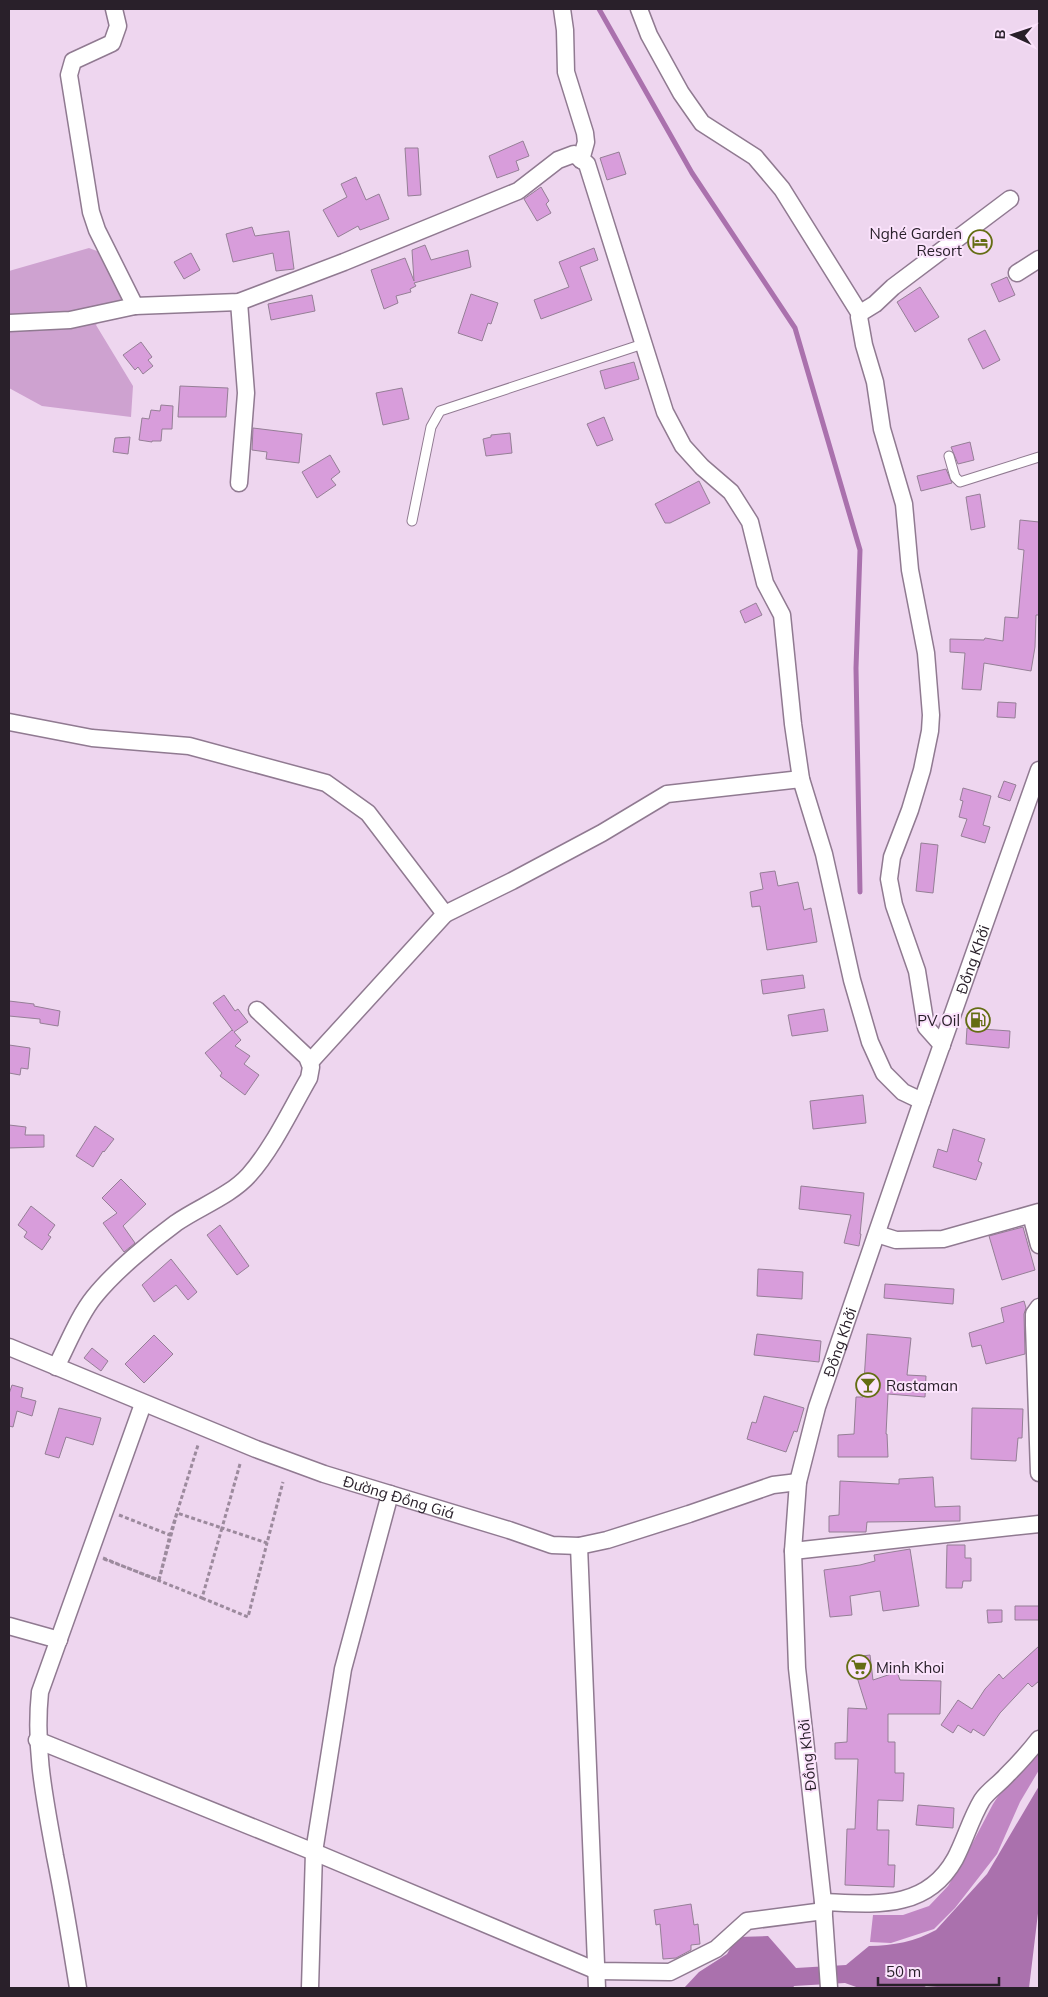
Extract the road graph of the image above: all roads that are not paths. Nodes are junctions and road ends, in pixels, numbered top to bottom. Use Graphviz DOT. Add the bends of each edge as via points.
graph roads {
  1 [pos="114,9"];
  2 [pos="562,9"];
  3 [pos="639,9"];
  4 [pos="581,160"];
  5 [pos="1010,198"];
  6 [pos="1039,259"];
  7 [pos="1017,273"];
  8 [pos="239,302"];
  9 [pos="136,306"];
  10 [pos="860,314"];
  11 [pos="9,323"];
  12 [pos="643,344"];
  13 [pos="949,456"];
  14 [pos="1039,457"];
  15 [pos="239,483"];
  16 [pos="412,520"];
  17 [pos="9,722"];
  18 [pos="1039,770"];
  19 [pos="801,780"];
  20 [pos="445,914"];
  21 [pos="257,1010"];
  22 [pos="942,1045"];
  23 [pos="310,1062"];
  24 [pos="922,1101"];
  25 [pos="1035,1214"];
  26 [pos="878,1234"];
  27 [pos="1039,1245"];
  28 [pos="1039,1307"];
  29 [pos="9,1347"];
  30 [pos="56,1367"];
  31 [pos="143,1404"];
  32 [pos="1039,1473"];
  33 [pos="798,1482"];
  34 [pos="390,1494"];
  35 [pos="1039,1524"];
  36 [pos="579,1546"];
  37 [pos="793,1551"];
  38 [pos="9,1626"];
  39 [pos="58,1640"];
  40 [pos="1039,1739"];
  41 [pos="37,1740"];
  42 [pos="314,1852"];
  43 [pos="824,1907"];
  44 [pos="597,1971"];
  45 [pos="78,1988"];
  46 [pos="310,1988"];
  47 [pos="597,1988"];
  48 [pos="829,1988"];
  1 -- 9 [label="street" via="118,26 112,43 73,62 69,75 91,212"];
  2 -- 4 [label="street" via="566,72 585,134"];
  3 -- 10 [label="street" via="648,35 702,123 755,157 782,189"];
  4 -- 8 [label="street" via="574,154 558,160 518,191"];
  4 -- 12 [label="street" via="586,164 594,187"];
  5 -- 10 [label="street"];
  6 -- 7 [label="street"];
  8 -- 9 [label="street"];
  8 -- 15 [label="street" via="246,393"];
  9 -- 11 [label="street" via="70,320"];
  10 -- 22 [label="street" via="864,345 876,382 882,429 904,504 910,570 926,653 931,715 922,770 892,857 889,879 894,905 916,971 926,1027"];
  12 -- 16 [label="lane" via="440,411 431,427"];
  12 -- 19 [label="street" via="666,412 683,446 730,492 750,522 765,583 782,615"];
  13 -- 14 [label="lane" via="955,477 960,482"];
  17 -- 20 [label="street" via="92,738 189,746 326,783 368,813"];
  18 -- 22 [label="street, Đồng Khởi"];
  19 -- 20 [label="street" via="667,794 602,833"];
  19 -- 24 [label="street" via="824,854 852,980 870,1042 884,1073 903,1092"];
  20 -- 23 [label="street"];
  21 -- 23 [label="street"];
  22 -- 24 [label="street, Đồng Khởi"];
  23 -- 30 [label="street" via="309,1078 269,1147 248,1176 170,1228 103,1287 85,1310"];
  24 -- 26 [label="street, Đồng Khởi"];
  25 -- 26 [label="street" via="943,1239 896,1240"];
  25 -- 27 [label="street"];
  26 -- 33 [label="street, Đồng Khởi" via="817,1407"];
  28 -- 32 [label="street" via="1034,1314 1034,1325"];
  29 -- 30 [label="street, Đường Đồng Giá"];
  30 -- 31 [label="street, Đường Đồng Giá"];
  31 -- 34 [label="street, Đường Đồng Giá" via="324,1474"];
  31 -- 39 [label="street"];
  33 -- 36 [label="street, Đường Đồng Giá" via="773,1485 608,1540"];
  33 -- 37 [label="street, Đồng Khởi"];
  34 -- 36 [label="street, Đường Đồng Giá" via="552,1545"];
  34 -- 42 [label="street" via="343,1669"];
  35 -- 37 [label="street"];
  36 -- 44 [label="street"];
  37 -- 43 [label="street, Đồng Khởi" via="797,1668"];
  38 -- 39 [label="street"];
  39 -- 41 [label="street" via="40,1692"];
  40 -- 43 [label="street" via="1022,1761 982,1800 954,1860 938,1882 923,1894 907,1900"];
  41 -- 42 [label="street"];
  41 -- 45 [label="street"];
  42 -- 44 [label="street"];
  42 -- 46 [label="street"];
  43 -- 44 [label="street" via="746,1921 716,1950 670,1972"];
  43 -- 48 [label="street, Đồng Khởi"];
  44 -- 47 [label="street"];
}
